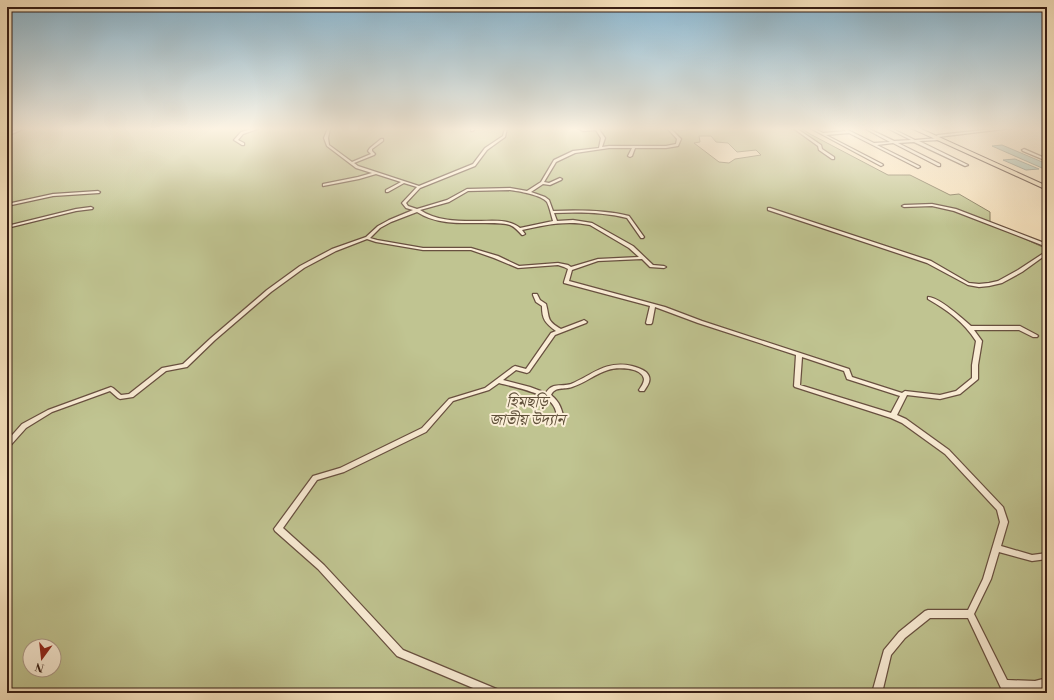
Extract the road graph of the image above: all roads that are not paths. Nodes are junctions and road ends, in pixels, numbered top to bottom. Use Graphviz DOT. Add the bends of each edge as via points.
graph roads {
  1 [pos="349,161"];
  2 [pos="357,161"];
  3 [pos="477,161"];
  4 [pos="556,161"];
  5 [pos="873,161"];
  6 [pos="906,161"];
  7 [pos="932,161"];
  8 [pos="957,161"];
  9 [pos="990,161"];
  10 [pos="352,163"];
  11 [pos="939,164"];
  12 [pos="881,165"];
  13 [pos="966,165"];
  14 [pos="918,167"];
  15 [pos="376,173"];
  16 [pos="560,179"];
  17 [pos="403,183"];
  18 [pos="542,183"];
  19 [pos="324,185"];
  20 [pos="1047,186"];
  21 [pos="419,187"];
  22 [pos="386,191"];
  23 [pos="98,192"];
  24 [pos="528,192"];
  25 [pos="7,205"];
  26 [pos="904,206"];
  27 [pos="91,208"];
  28 [pos="417,210"];
  29 [pos="769,210"];
  30 [pos="553,212"];
  31 [pos="556,222"];
  32 [pos="7,227"];
  33 [pos="519,229"];
  34 [pos="523,234"];
  35 [pos="642,237"];
  36 [pos="367,238"];
  37 [pos="1047,246"];
  38 [pos="1047,252"];
  39 [pos="643,258"];
  40 [pos="664,266"];
  41 [pos="570,268"];
  42 [pos="535,295"];
  43 [pos="930,298"];
  44 [pos="653,305"];
  45 [pos="584,322"];
  46 [pos="649,323"];
  47 [pos="970,328"];
  48 [pos="560,330"];
  49 [pos="1036,336"];
  50 [pos="799,355"];
  51 [pos="498,381"];
  52 [pos="642,390"];
  53 [pos="903,395"];
  54 [pos="547,397"];
  55 [pos="893,416"];
  56 [pos="561,420"];
  57 [pos="7,445"];
  58 [pos="996,548"];
  59 [pos="1047,556"];
  60 [pos="970,614"];
  61 [pos="1047,683"];
  62 [pos="496,693"];
  63 [pos="877,693"];
  1 -- 10 [label="street"];
  2 -- 10 [label="street"];
  3 -- 21 [label="street" via="474,165"];
  4 -- 18 [label="street"];
  5 -- 12 [label="street"];
  6 -- 14 [label="street"];
  7 -- 11 [label="street"];
  8 -- 13 [label="street"];
  9 -- 20 [label="highway"];
  10 -- 15 [label="street"];
  15 -- 17 [label="street"];
  15 -- 19 [label="street"];
  16 -- 18 [label="street" via="550,184"];
  17 -- 21 [label="street"];
  17 -- 22 [label="street"];
  18 -- 24 [label="street"];
  21 -- 28 [label="street" via="404,203 407,207"];
  23 -- 25 [label="street" via="53,196"];
  24 -- 28 [label="street" via="505,188 467,190 448,201"];
  24 -- 30 [label="street" via="548,201"];
  26 -- 37 [label="street" via="932,205 955,210"];
  27 -- 32 [label="street"];
  28 -- 33 [label="street" via="425,215 446,220 504,223"];
  28 -- 36 [label="street" via="390,220"];
  29 -- 38 [label="street" via="929,262 974,286 997,284"];
  30 -- 31 [label="street"];
  30 -- 35 [label="street" via="584,212 628,217"];
  31 -- 33 [label="street"];
  31 -- 39 [label="street" via="591,224 631,247"];
  33 -- 34 [label="street"];
  36 -- 41 [label="street" via="423,248 471,249 518,267 558,264"];
  36 -- 57 [label="street" via="334,250 302,267 252,306 185,366 164,369 131,396 120,398 111,389 50,411 24,426"];
  39 -- 40 [label="street" via="652,266"];
  39 -- 41 [label="street" via="598,260"];
  41 -- 44 [label="street" via="566,282"];
  42 -- 48 [label="street" via="544,305 545,320"];
  43 -- 47 [label="street" via="949,308"];
  44 -- 46 [label="street"];
  44 -- 50 [label="street"];
  45 -- 48 [label="street"];
  47 -- 49 [label="street" via="1020,328"];
  47 -- 53 [label="street" via="980,341 975,379 958,393 940,397 905,393"];
  48 -- 51 [label="street" via="553,334 527,371 515,368"];
  50 -- 53 [label="street" via="847,370 849,378"];
  50 -- 55 [label="street" via="797,386"];
  51 -- 54 [label="street"];
  51 -- 62 [label="street" via="487,389 451,400 424,430 342,470 315,478 278,529 321,566 400,653"];
  52 -- 54 [label="street" via="647,379 641,370 618,366 570,386 553,388"];
  53 -- 55 [label="street"];
  54 -- 56 [label="street" via="556,403"];
  55 -- 58 [label="street" via="947,452 1000,509 1004,522"];
  58 -- 59 [label="street" via="1032,558"];
  58 -- 60 [label="street" via="987,579"];
  60 -- 61 [label="street" via="1004,685 1035,686"];
  60 -- 63 [label="street" via="928,614 902,635 887,653"];
}
